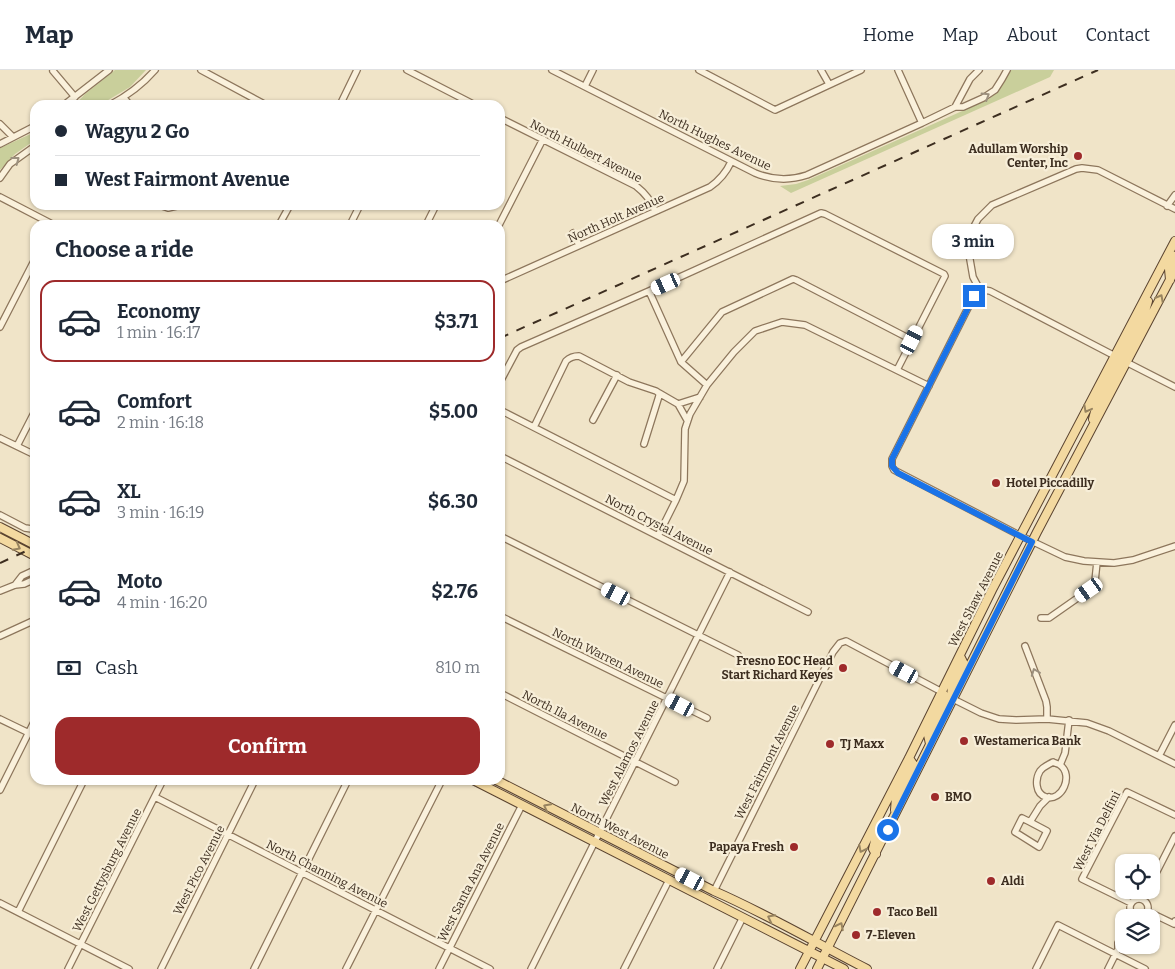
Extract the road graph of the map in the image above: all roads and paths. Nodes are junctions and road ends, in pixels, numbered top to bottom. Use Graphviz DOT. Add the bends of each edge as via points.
graph roads {
  1 [pos="109,70"];
  2 [pos="155,70"];
  3 [pos="201,70"];
  4 [pos="357,70"];
  5 [pos="407,70"];
  6 [pos="552,70"];
  7 [pos="593,70"];
  8 [pos="699,70"];
  9 [pos="821,70"];
  10 [pos="861,70"];
  11 [pos="898,70"];
  12 [pos="979,70"];
  13 [pos="1006,70"];
  14 [pos="52,71"];
  15 [pos="829,84"];
  16 [pos="585,86"];
  17 [pos="75,97"];
  18 [pos="124,98"];
  19 [pos="72,100"];
  20 [pos="120,100"];
  21 [pos="257,100"];
  22 [pos="342,100"];
  23 [pos="465,100"];
  24 [pos="955,107"];
  25 [pos="505,120"];
  26 [pos="922,123"];
  27 [pos="0,124"];
  28 [pos="30,128"];
  29 [pos="13,137"];
  30 [pos="542,139"];
  31 [pos="0,144"];
  32 [pos="30,150"];
  33 [pos="731,162"];
  34 [pos="0,178"];
  35 [pos="1175,195"];
  36 [pos="0,197"];
  37 [pos="1167,206"];
  38 [pos="655,210"];
  39 [pos="1175,210"];
  40 [pos="44,220"];
  41 [pos="502,220"];
  42 [pos="573,233"];
  43 [pos="1175,241"];
  44 [pos="579,245"];
  45 [pos="1175,256"];
  46 [pos="30,269"];
  47 [pos="1175,270"];
  48 [pos="505,279"];
  49 [pos="1170,280"];
  50 [pos="1154,283"];
  51 [pos="980,290"];
  52 [pos="648,291"];
  53 [pos="0,327"];
  54 [pos="912,340"];
  55 [pos="1115,356"];
  56 [pos="681,362"];
  57 [pos="1126,362"];
  58 [pos="897,370"];
  59 [pos="505,373"];
  60 [pos="616,375"];
  61 [pos="707,385"];
  62 [pos="929,386"];
  63 [pos="1175,387"];
  64 [pos="659,393"];
  65 [pos="700,397"];
  66 [pos="678,404"];
  67 [pos="505,412"];
  68 [pos="30,420"];
  69 [pos="593,420"];
  70 [pos="687,420"];
  71 [pos="534,427"];
  72 [pos="0,438"];
  73 [pos="1087,438"];
  74 [pos="644,444"];
  75 [pos="17,446"];
  76 [pos="30,452"];
  77 [pos="505,459"];
  78 [pos="676,500"];
  79 [pos="0,515"];
  80 [pos="0,528"];
  81 [pos="30,529"];
  82 [pos="658,536"];
  83 [pos="0,538"];
  84 [pos="505,538"];
  85 [pos="1026,539"];
  86 [pos="30,543"];
  87 [pos="1175,546"];
  88 [pos="30,553"];
  89 [pos="1097,562"];
  90 [pos="30,572"];
  91 [pos="730,572"];
  92 [pos="30,581"];
  93 [pos="15,585"];
  94 [pos="0,591"];
  95 [pos="808,612"];
  96 [pos="505,618"];
  97 [pos="1041,618"];
  98 [pos="30,622"];
  99 [pos="699,635"];
  100 [pos="0,636"];
  101 [pos="1025,646"];
  102 [pos="738,655"];
  103 [pos="960,656"];
  104 [pos="942,692"];
  105 [pos="505,696"];
  106 [pos="667,698"];
  107 [pos="954,699"];
  108 [pos="707,718"];
  109 [pos="0,719"];
  110 [pos="1047,719"];
  111 [pos="1069,720"];
  112 [pos="1175,725"];
  113 [pos="29,733"];
  114 [pos="930,744"];
  115 [pos="1159,756"];
  116 [pos="909,758"];
  117 [pos="635,762"];
  118 [pos="1175,764"];
  119 [pos="1060,765"];
  120 [pos="675,782"];
  121 [pos="82,785"];
  122 [pos="161,785"];
  123 [pos="253,785"];
  124 [pos="346,785"];
  125 [pos="439,785"];
  126 [pos="483,785"];
  127 [pos="505,785"];
  128 [pos="0,790"];
  129 [pos="1039,793"];
  130 [pos="155,797"];
  131 [pos="1049,797"];
  132 [pos="522,805"];
  133 [pos="1040,806"];
  134 [pos="1175,815"];
  135 [pos="894,817"];
  136 [pos="1030,822"];
  137 [pos="872,828"];
  138 [pos="600,833"];
  139 [pos="228,835"];
  140 [pos="1175,836"];
  141 [pos="595,842"];
  142 [pos="876,854"];
  143 [pos="1160,865"];
  144 [pos="652,871"];
  145 [pos="302,872"];
  146 [pos="669,880"];
  147 [pos="714,891"];
  148 [pos="1143,900"];
  149 [pos="0,903"];
  150 [pos="1131,903"];
  151 [pos="1130,909"];
  152 [pos="1147,909"];
  153 [pos="376,910"];
  154 [pos="18,912"];
  155 [pos="743,917"];
  156 [pos="1160,917"];
  157 [pos="1175,921"];
  158 [pos="814,940"];
  159 [pos="81,944"];
  160 [pos="450,948"];
  161 [pos="828,948"];
  162 [pos="809,951"];
  163 [pos="1115,951"];
  164 [pos="1115,953"];
  165 [pos="1121,954"];
  166 [pos="823,958"];
  167 [pos="68,969"];
  168 [pos="129,969"];
  169 [pos="161,969"];
  170 [pos="254,969"];
  171 [pos="346,969"];
  172 [pos="439,969"];
  173 [pos="490,969"];
  174 [pos="532,969"];
  175 [pos="624,969"];
  176 [pos="717,969"];
  177 [pos="800,969"];
  178 [pos="817,969"];
  179 [pos="844,969"];
  180 [pos="868,969"];
  181 [pos="1036,969"];
  182 [pos="1108,969"];
  183 [pos="1146,969"];
  1 -- 17 [label="street"];
  2 -- 18 [label="street"];
  3 -- 21 [label="street"];
  4 -- 22 [label="street"];
  5 -- 23 [label="street"];
  6 -- 16 [label="street, North Hughes Avenue"];
  7 -- 16 [label="street"];
  8 -- 15 [label="street" via="775,110"];
  9 -- 15 [label="street"];
  10 -- 15 [label="street"];
  11 -- 26 [label="street"];
  12 -- 24 [label="street" via="970,79"];
  24 -- 13 [label="street, one-way" via="963,107 988,95"];
  14 -- 17 [label="street"];
  16 -- 33 [label="street, North Hughes Avenue"];
  17 -- 19 [label="street"];
  18 -- 20 [label="street"];
  24 -- 26 [label="street, North Hughes Avenue"];
  25 -- 30 [label="street, North Hulbert Avenue"];
  26 -- 33 [label="street, North Hughes Avenue" via="799,178 763,177"];
  27 -- 29 [label="street"];
  28 -- 29 [label="street"];
  29 -- 31 [label="street"];
  30 -- 38 [label="street, North Hulbert Avenue" via="636,186"];
  30 -- 41 [label="street"];
  34 -- 32 [label="street, one-way" via="10,164"];
  33 -- 38 [label="street, North Holt Avenue" via="718,182"];
  35 -- 37 [label="street"];
  36 -- 40 [label="street"];
  37 -- 39 [label="street"];
  37 -- 51 [label="street" via="1098,170 1082,168 992,205 978,219 970,234 973,277"];
  38 -- 44 [label="street, North Holt Avenue"];
  42 -- 44 [label="street"];
  43 -- 50 [label="main road, West Shaw Avenue"];
  44 -- 48 [label="street, North Holt Avenue"];
  45 -- 49 [label="main road" via="1169,268"];
  46 -- 53 [label="street"];
  47 -- 49 [label="main road, West Shaw Avenue"];
  57 -- 49 [label="main road, West Shaw Avenue, one-way"];
  50 -- 55 [label="main road, West Shaw Avenue"];
  50 -- 57 [label="main road" via="1145,311 1123,353 1122,358"];
  51 -- 55 [label="street" via="990,291"];
  51 -- 62 [label="street"];
  52 -- 54 [label="street" via="821,213 944,274"];
  52 -- 56 [label="street"];
  52 -- 59 [label="street" via="521,347"];
  54 -- 56 [label="street" via="792,280 722,312"];
  54 -- 58 [label="street"];
  55 -- 73 [label="main road" via="1118,365 1096,408"];
  55 -- 85 [label="main road, West Shaw Avenue, one-way"];
  56 -- 61 [label="street"];
  57 -- 63 [label="street"];
  57 -- 73 [label="main road, West Shaw Avenue"];
  58 -- 61 [label="street" via="805,325 782,322 755,331"];
  58 -- 62 [label="street"];
  60 -- 64 [label="street"];
  60 -- 69 [label="street"];
  60 -- 71 [label="street" via="579,356 570,358"];
  61 -- 65 [label="street"];
  62 -- 85 [label="street" via="892,459 892,466 898,473"];
  64 -- 66 [label="street"];
  64 -- 74 [label="street"];
  65 -- 66 [label="street"];
  65 -- 70 [label="street"];
  66 -- 70 [label="street"];
  67 -- 71 [label="street"];
  68 -- 75 [label="street"];
  70 -- 78 [label="street" via="684,481"];
  71 -- 78 [label="street"];
  72 -- 75 [label="street"];
  73 -- 85 [label="main road, West Shaw Avenue"];
  75 -- 76 [label="street"];
  77 -- 82 [label="street, North Crystal Avenue"];
  78 -- 82 [label="street"];
  79 -- 81 [label="street"];
  80 -- 86 [label="main road"];
  82 -- 91 [label="street, North Crystal Avenue"];
  83 -- 88 [label="main road, one-way"];
  84 -- 99 [label="street"];
  85 -- 89 [label="street" via="1074,560"];
  85 -- 103 [label="main road, West Shaw Avenue"];
  85 -- 107 [label="main road, West Shaw Avenue"];
  87 -- 89 [label="street" via="1133,560"];
  89 -- 97 [label="street" via="1095,581 1089,590 1049,618"];
  90 -- 93 [label="street"];
  91 -- 95 [label="street, North Crystal Avenue"];
  91 -- 99 [label="street, West Alamos Avenue"];
  92 -- 93 [label="street"];
  93 -- 94 [label="street"];
  96 -- 106 [label="street, North Warren Avenue"];
  98 -- 100 [label="street"];
  99 -- 102 [label="street"];
  99 -- 106 [label="street, West Alamos Avenue"];
  110 -- 101 [label="street, one-way" via="1045,698"];
  103 -- 104 [label="main road, West Shaw Avenue"];
  103 -- 107 [label="main road" via="964,664 951,690"];
  104 -- 114 [label="main road" via="945,700 928,735"];
  104 -- 116 [label="main road, West Shaw Avenue"];
  104 -- 147 [label="street, West Fairmont Avenue" via="846,641 840,643"];
  105 -- 117 [label="street, North Ila Avenue"];
  106 -- 108 [label="street, North Warren Avenue"];
  106 -- 117 [label="street, West Alamos Avenue"];
  107 -- 110 [label="street" via="999,719"];
  107 -- 114 [label="main road, West Shaw Avenue"];
  109 -- 113 [label="street"];
  110 -- 111 [label="street"];
  111 -- 115 [label="street" via="1109,731"];
  111 -- 119 [label="street" via="1065,753"];
  112 -- 115 [label="street"];
  113 -- 128 [label="street"];
  114 -- 135 [label="main road, West Shaw Avenue"];
  115 -- 118 [label="street"];
  116 -- 135 [label="main road" via="913,764 896,797"];
  116 -- 137 [label="main road, West Shaw Avenue"];
  117 -- 120 [label="street, North Ila Avenue"];
  117 -- 138 [label="street, West Alamos Avenue"];
  119 -- 129 [label="street" via="1053,762 1040,771 1037,780"];
  119 -- 131 [label="street" via="1066,783 1061,792"];
  121 -- 154 [label="street"];
  122 -- 130 [label="street, West Gettysburg Avenue"];
  123 -- 139 [label="street, West Pico Avenue"];
  124 -- 145 [label="street"];
  125 -- 153 [label="street"];
  126 -- 132 [label="main road, North West Avenue"];
  138 -- 127 [label="main road, North West Avenue, one-way"];
  129 -- 131 [label="street"];
  129 -- 133 [label="street"];
  130 -- 139 [label="street, North Channing Avenue"];
  130 -- 159 [label="street, West Gettysburg Avenue"];
  131 -- 133 [label="street"];
  132 -- 141 [label="main road, North West Avenue"];
  132 -- 160 [label="street, West Santa Ana Avenue"];
  133 -- 136 [label="street"];
  134 -- 150 [label="street, West Via Delfini" via="1127,792 1082,879"];
  135 -- 142 [label="main road, West Shaw Avenue"];
  136 -- 136 [label="street" via="1047,831 1038,847 1015,832 1022,818"];
  137 -- 142 [label="main road" via="876,837 873,846"];
  137 -- 158 [label="main road, West Shaw Avenue, one-way"];
  138 -- 141 [label="street, West Alamos Avenue"];
  138 -- 147 [label="main road, North West Avenue"];
  139 -- 145 [label="street, North Channing Avenue"];
  139 -- 169 [label="street, West Pico Avenue"];
  140 -- 143 [label="street"];
  141 -- 144 [label="main road, North West Avenue"];
  141 -- 174 [label="street, West Alamos Avenue"];
  161 -- 142 [label="main road, West Shaw Avenue, one-way"];
  144 -- 146 [label="main road, North West Avenue"];
  144 -- 147 [label="main road" via="664,872 704,892"];
  145 -- 153 [label="street, North Channing Avenue"];
  145 -- 170 [label="street"];
  146 -- 155 [label="main road, North West Avenue"];
  146 -- 175 [label="street"];
  158 -- 147 [label="main road, North West Avenue, one-way"];
  148 -- 150 [label="street"];
  148 -- 152 [label="street"];
  149 -- 154 [label="street"];
  150 -- 151 [label="street"];
  153 -- 160 [label="street, North Channing Avenue"];
  153 -- 171 [label="street"];
  154 -- 159 [label="street"];
  155 -- 162 [label="main road, North West Avenue"];
  155 -- 176 [label="street"];
  156 -- 157 [label="street" via="1174,924"];
  158 -- 161 [label="main road, North West Avenue"];
  158 -- 162 [label="main road, West Shaw Avenue"];
  159 -- 167 [label="street, West Gettysburg Avenue"];
  159 -- 168 [label="street"];
  160 -- 172 [label="street, West Santa Ana Avenue"];
  160 -- 173 [label="street, North Channing Avenue"];
  161 -- 166 [label="main road, West Shaw Avenue"];
  161 -- 180 [label="main road, North West Avenue"];
  162 -- 166 [label="main road, North West Avenue"];
  162 -- 177 [label="main road, West Shaw Avenue"];
  163 -- 181 [label="street" via="1058,925"];
  164 -- 182 [label="street"];
  165 -- 183 [label="street"];
  166 -- 178 [label="main road, West Shaw Avenue"];
  166 -- 179 [label="main road, North West Avenue"];
}
